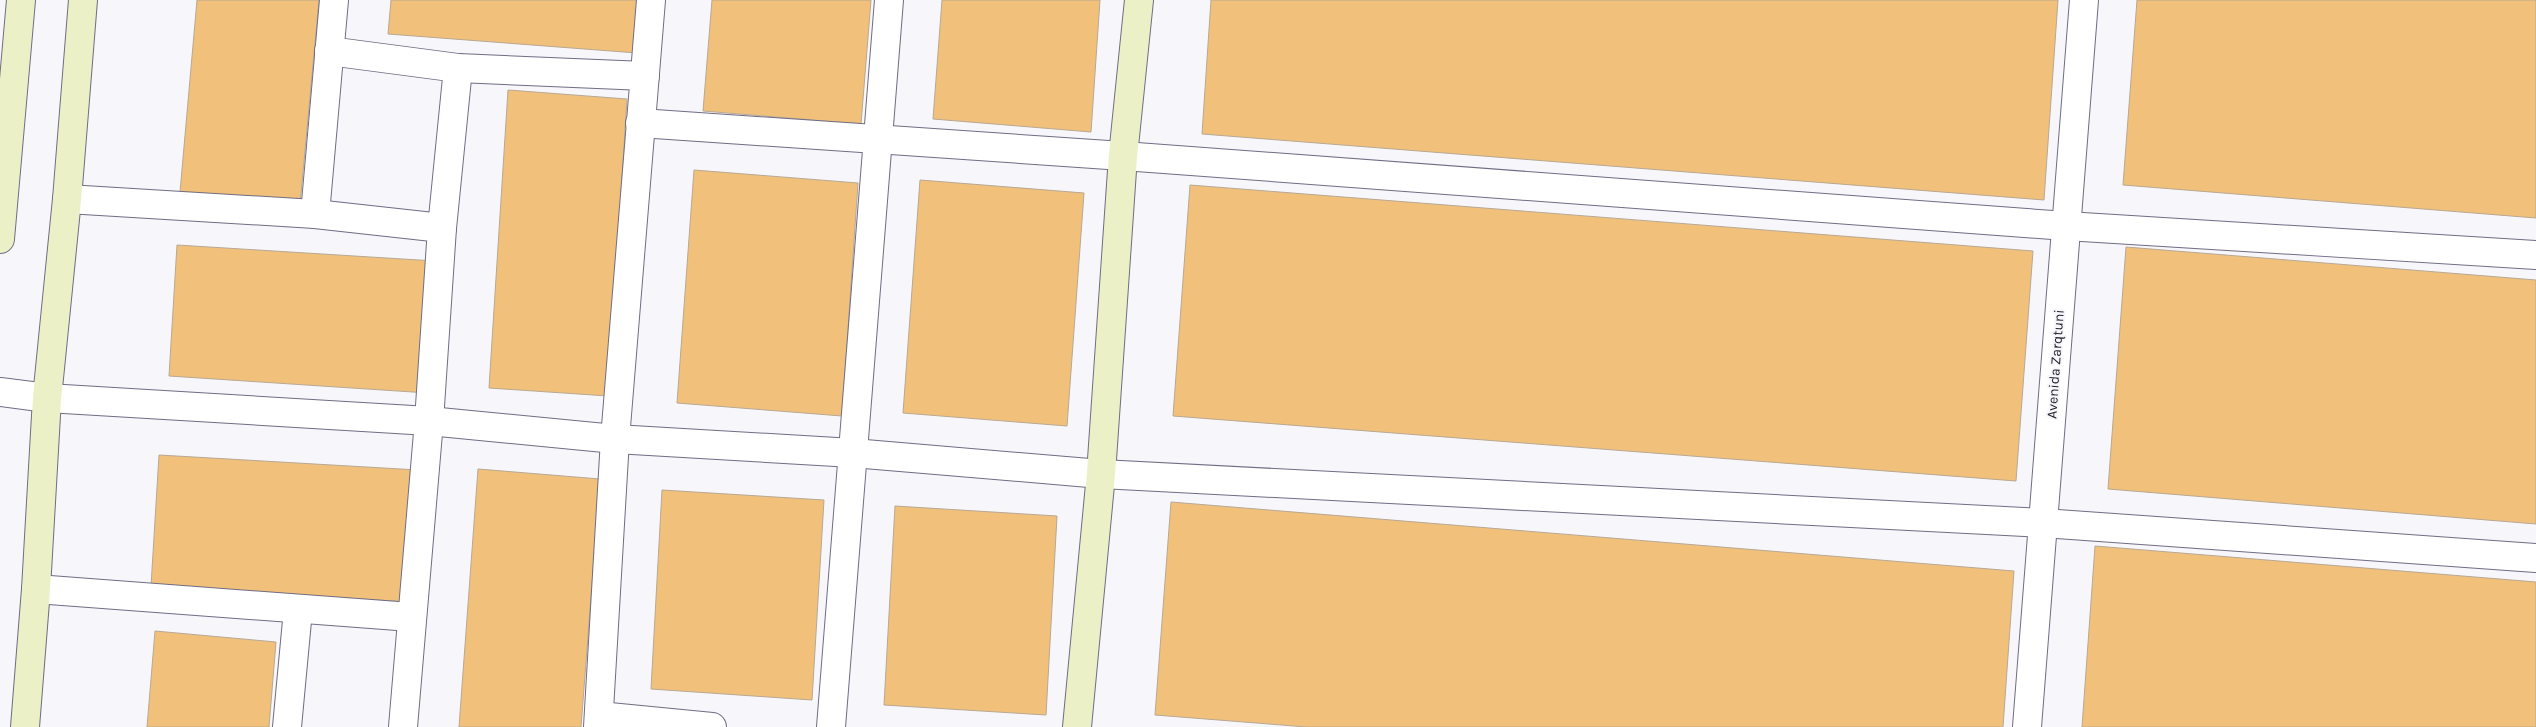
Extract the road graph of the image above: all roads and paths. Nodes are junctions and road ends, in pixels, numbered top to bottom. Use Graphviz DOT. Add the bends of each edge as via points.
graph roads {
  1 [pos="21,0"];
  2 [pos="83,0"];
  3 [pos="334,0"];
  4 [pos="650,0"];
  5 [pos="889,0"];
  6 [pos="1139,0"];
  7 [pos="2084,0"];
  8 [pos="329,52"];
  9 [pos="458,68"];
  10 [pos="645,76"];
  11 [pos="640,124"];
  12 [pos="878,139"];
  13 [pos="1123,156"];
  14 [pos="67,199"];
  15 [pos="315,214"];
  16 [pos="2066,226"];
  17 [pos="442,228"];
  18 [pos="0,239"];
  19 [pos="2536,255"];
  20 [pos="0,392"];
  21 [pos="47,398"];
  22 [pos="429,421"];
  23 [pos="615,439"];
  24 [pos="853,452"];
  25 [pos="1101,474"];
  26 [pos="2043,523"];
  27 [pos="2536,558"];
  28 [pos="36,589"];
  29 [pos="298,610"];
  30 [pos="411,617"];
  31 [pos="598,722"];
  32 [pos="25,727"];
  33 [pos="287,727"];
  34 [pos="403,727"];
  35 [pos="712,727"];
  36 [pos="831,727"];
  37 [pos="1077,727"];
  38 [pos="2027,727"];
  1 -- 18 [label="street"];
  2 -- 14 [label="street"];
  3 -- 8 [label="street"];
  4 -- 10 [label="street"];
  5 -- 12 [label="street"];
  6 -- 13 [label="street"];
  7 -- 16 [label="street, Avenida Zarqtuni"];
  8 -- 9 [label="street"];
  8 -- 15 [label="street"];
  9 -- 10 [label="street"];
  9 -- 17 [label="street"];
  10 -- 11 [label="street"];
  11 -- 12 [label="street"];
  11 -- 23 [label="street"];
  12 -- 13 [label="street"];
  12 -- 24 [label="street"];
  13 -- 16 [label="street"];
  13 -- 25 [label="street"];
  14 -- 15 [label="street"];
  14 -- 21 [label="street"];
  15 -- 17 [label="street"];
  16 -- 19 [label="street"];
  16 -- 26 [label="street, Avenida Zarqtuni"];
  17 -- 22 [label="street"];
  20 -- 21 [label="street"];
  21 -- 22 [label="street"];
  21 -- 28 [label="street"];
  22 -- 23 [label="street"];
  22 -- 30 [label="street"];
  23 -- 24 [label="street"];
  23 -- 31 [label="street"];
  24 -- 25 [label="street"];
  24 -- 36 [label="street"];
  25 -- 26 [label="street"];
  25 -- 37 [label="street"];
  26 -- 27 [label="street"];
  26 -- 38 [label="street, Avenida Zarqtuni"];
  28 -- 29 [label="street"];
  28 -- 32 [label="street"];
  29 -- 30 [label="street"];
  29 -- 33 [label="street"];
  30 -- 34 [label="street"];
  31 -- 35 [label="street"];
}
